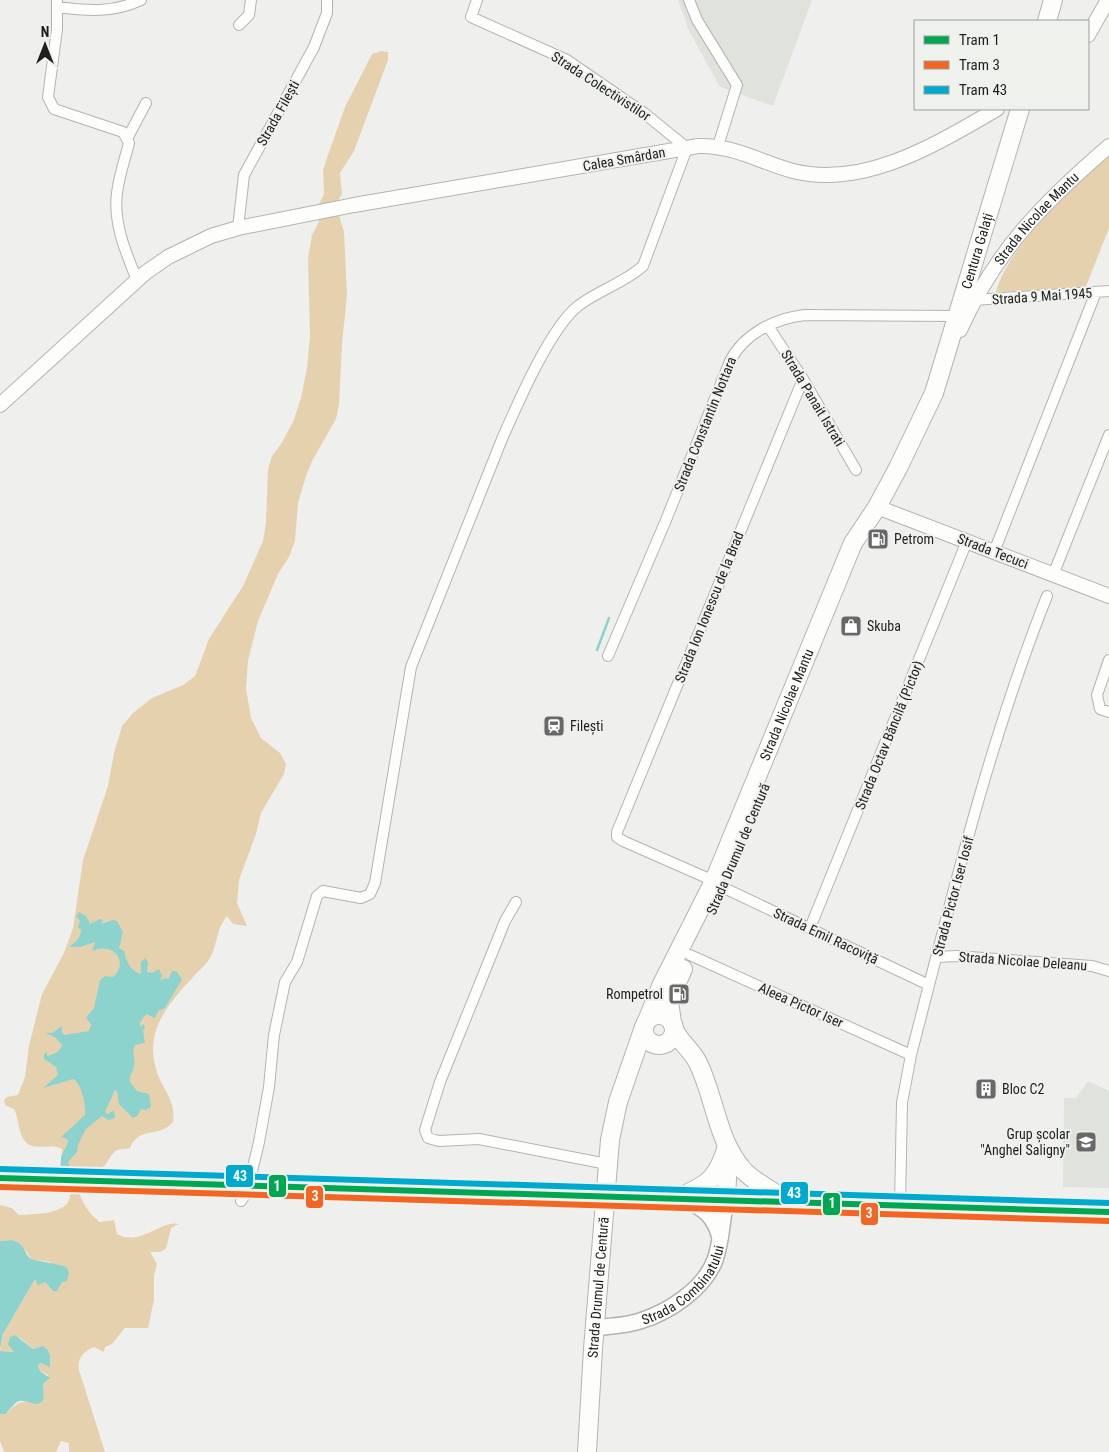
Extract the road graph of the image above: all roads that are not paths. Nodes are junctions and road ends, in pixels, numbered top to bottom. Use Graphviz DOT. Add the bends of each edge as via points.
graph roads {
  1 [pos="142,0"];
  2 [pos="251,0"];
  3 [pos="327,0"];
  4 [pos="477,0"];
  5 [pos="689,0"];
  6 [pos="1053,0"];
  7 [pos="1108,0"];
  8 [pos="57,4"];
  9 [pos="1046,20"];
  10 [pos="239,25"];
  11 [pos="1089,33"];
  12 [pos="146,103"];
  13 [pos="995,110"];
  14 [pos="1020,110"];
  15 [pos="128,137"];
  16 [pos="718,146"];
  17 [pos="1109,146"];
  18 [pos="687,148"];
  19 [pos="238,228"];
  20 [pos="137,280"];
  21 [pos="1109,291"];
  22 [pos="1096,292"];
  23 [pos="974,300"];
  24 [pos="956,316"];
  25 [pos="768,326"];
  26 [pos="803,380"];
  27 [pos="934,393"];
  28 [pos="0,406"];
  29 [pos="1109,435"];
  30 [pos="856,470"];
  31 [pos="877,507"];
  32 [pos="967,541"];
  33 [pos="994,552"];
  34 [pos="1053,575"];
  35 [pos="1047,596"];
  36 [pos="1109,596"];
  37 [pos="608,656"];
  38 [pos="1109,660"];
  39 [pos="1109,712"];
  40 [pos="616,834"];
  41 [pos="718,884"];
  42 [pos="516,902"];
  43 [pos="810,928"];
  44 [pos="690,955"];
  45 [pos="937,957"];
  46 [pos="1109,971"];
  47 [pos="929,985"];
  48 [pos="645,1024"];
  49 [pos="667,1035"];
  50 [pos="912,1055"];
  51 [pos="630,1067"];
  52 [pos="727,1146"];
  53 [pos="607,1164"];
  54 [pos="0,1178"];
  55 [pos="679,1197"];
  56 [pos="726,1199"];
  57 [pos="240,1202"];
  58 [pos="787,1202"];
  59 [pos="900,1204"];
  60 [pos="1109,1212"];
  61 [pos="720,1239"];
  62 [pos="594,1328"];
  63 [pos="587,1452"];
  1 -- 8 [label="street" via="115,10 96,11"];
  2 -- 10 [label="street" via="249,14"];
  3 -- 19 [label="street, Strada Filești" via="327,13 314,47 244,175"];
  4 -- 18 [label="street, Strada Colectivistilor" via="471,17 566,60 644,113"];
  5 -- 16 [label="street" via="697,20 737,85"];
  6 -- 9 [label="highway"];
  7 -- 11 [label="main road"];
  8 -- 15 [label="street" via="48,97 51,105 60,112 123,132"];
  12 -- 15 [label="street"];
  13 -- 16 [label="main road, Calea Smârdan" via="945,138 895,160 863,171 841,174 793,170"];
  14 -- 24 [label="highway, Centura Galați"];
  15 -- 20 [label="street" via="116,210 122,242"];
  16 -- 18 [label="main road, Calea Smârdan"];
  17 -- 23 [label="main road, Strada Nicolae Mantu" via="1031,218 1002,254"];
  18 -- 19 [label="main road, Calea Smârdan"];
  18 -- 57 [label="street" via="643,266 633,275 594,295 566,318 502,439 411,666 375,884 370,894 361,898 322,891 317,896 297,962 286,982 274,1035 259,1142 247,1192"];
  19 -- 20 [label="main road, Calea Smârdan" via="189,246"];
  20 -- 28 [label="main road, Calea Smârdan"];
  21 -- 22 [label="street, Strada 9 Mai 1945"];
  22 -- 23 [label="street, Strada 9 Mai 1945"];
  22 -- 33 [label="street"];
  23 -- 27 [label="main road, Strada Nicolae Mantu"];
  24 -- 25 [label="street, Strada Constantin Nottara" via="805,315"];
  24 -- 27 [label="highway, Centura Galați"];
  25 -- 26 [label="street, Strada Panait Istrati"];
  25 -- 37 [label="street, Strada Constantin Nottara" via="736,348"];
  26 -- 30 [label="street, Strada Panait Istrati"];
  26 -- 40 [label="street, Strada Ion Ionescu de la Brad"];
  27 -- 31 [label="highway"];
  29 -- 34 [label="street"];
  31 -- 32 [label="main road, Strada Tecuci"];
  31 -- 41 [label="highway, Strada Drumul de Centură" via="855,568"];
  32 -- 33 [label="main road, Strada Tecuci"];
  32 -- 43 [label="street, Strada Octav Băncilă (Pictor)"];
  33 -- 34 [label="main road, Strada Tecuci"];
  34 -- 36 [label="main road, Strada Tecuci"];
  35 -- 45 [label="street, Strada Pictor Iser Iosif" via="995,742"];
  38 -- 39 [label="street" via="1097,695 1100,709"];
  40 -- 41 [label="street, Strada Emil Racoviță" via="623,841"];
  41 -- 43 [label="street, Strada Emil Racoviță"];
  41 -- 44 [label="highway, Strada Drumul de Centură"];
  41 -- 48 [label="highway" via="662,984"];
  42 -- 53 [label="street" via="505,921 447,1065 425,1130 428,1138 439,1141 479,1139"];
  43 -- 47 [label="street, Strada Emil Racoviță"];
  44 -- 49 [label="highway, Strada Drumul de Centură" via="669,1001"];
  44 -- 50 [label="street, Aleea Pictor Iser"];
  45 -- 46 [label="street, Strada Nicolae Deleanu" via="1092,966"];
  45 -- 47 [label="street, Strada Pictor Iser Iosif"];
  47 -- 50 [label="street, Strada Pictor Iser Iosif"];
  48 -- 49 [label="highway" via="649,1040"];
  48 -- 49 [label="highway" via="655,1015 669,1019"];
  48 -- 51 [label="highway, Strada Drumul de Centură"];
  49 -- 51 [label="highway, Strada Drumul de Centură"];
  49 -- 52 [label="highway" via="678,1039 696,1060"];
  50 -- 59 [label="street, Strada Pictor Iser Iosif" via="902,1103"];
  51 -- 53 [label="highway, Strada Drumul de Centură" via="614,1120"];
  52 -- 55 [label="highway" via="715,1176 703,1186"];
  52 -- 56 [label="highway"];
  52 -- 58 [label="highway" via="746,1172"];
  53 -- 62 [label="highway, Strada Drumul de Centură"];
  54 -- 55 [label="main road, bridge" via="480,1194"];
  55 -- 56 [label="main road"];
  55 -- 61 [label="main road" via="701,1206 708,1213"];
  56 -- 58 [label="main road"];
  56 -- 61 [label="main road, Strada Combinatului"];
  58 -- 59 [label="main road"];
  59 -- 60 [label="main road"];
  61 -- 62 [label="main road, Strada Combinatului" via="710,1272 692,1292 639,1321"];
  62 -- 63 [label="highway, Strada Drumul de Centură"];
}
